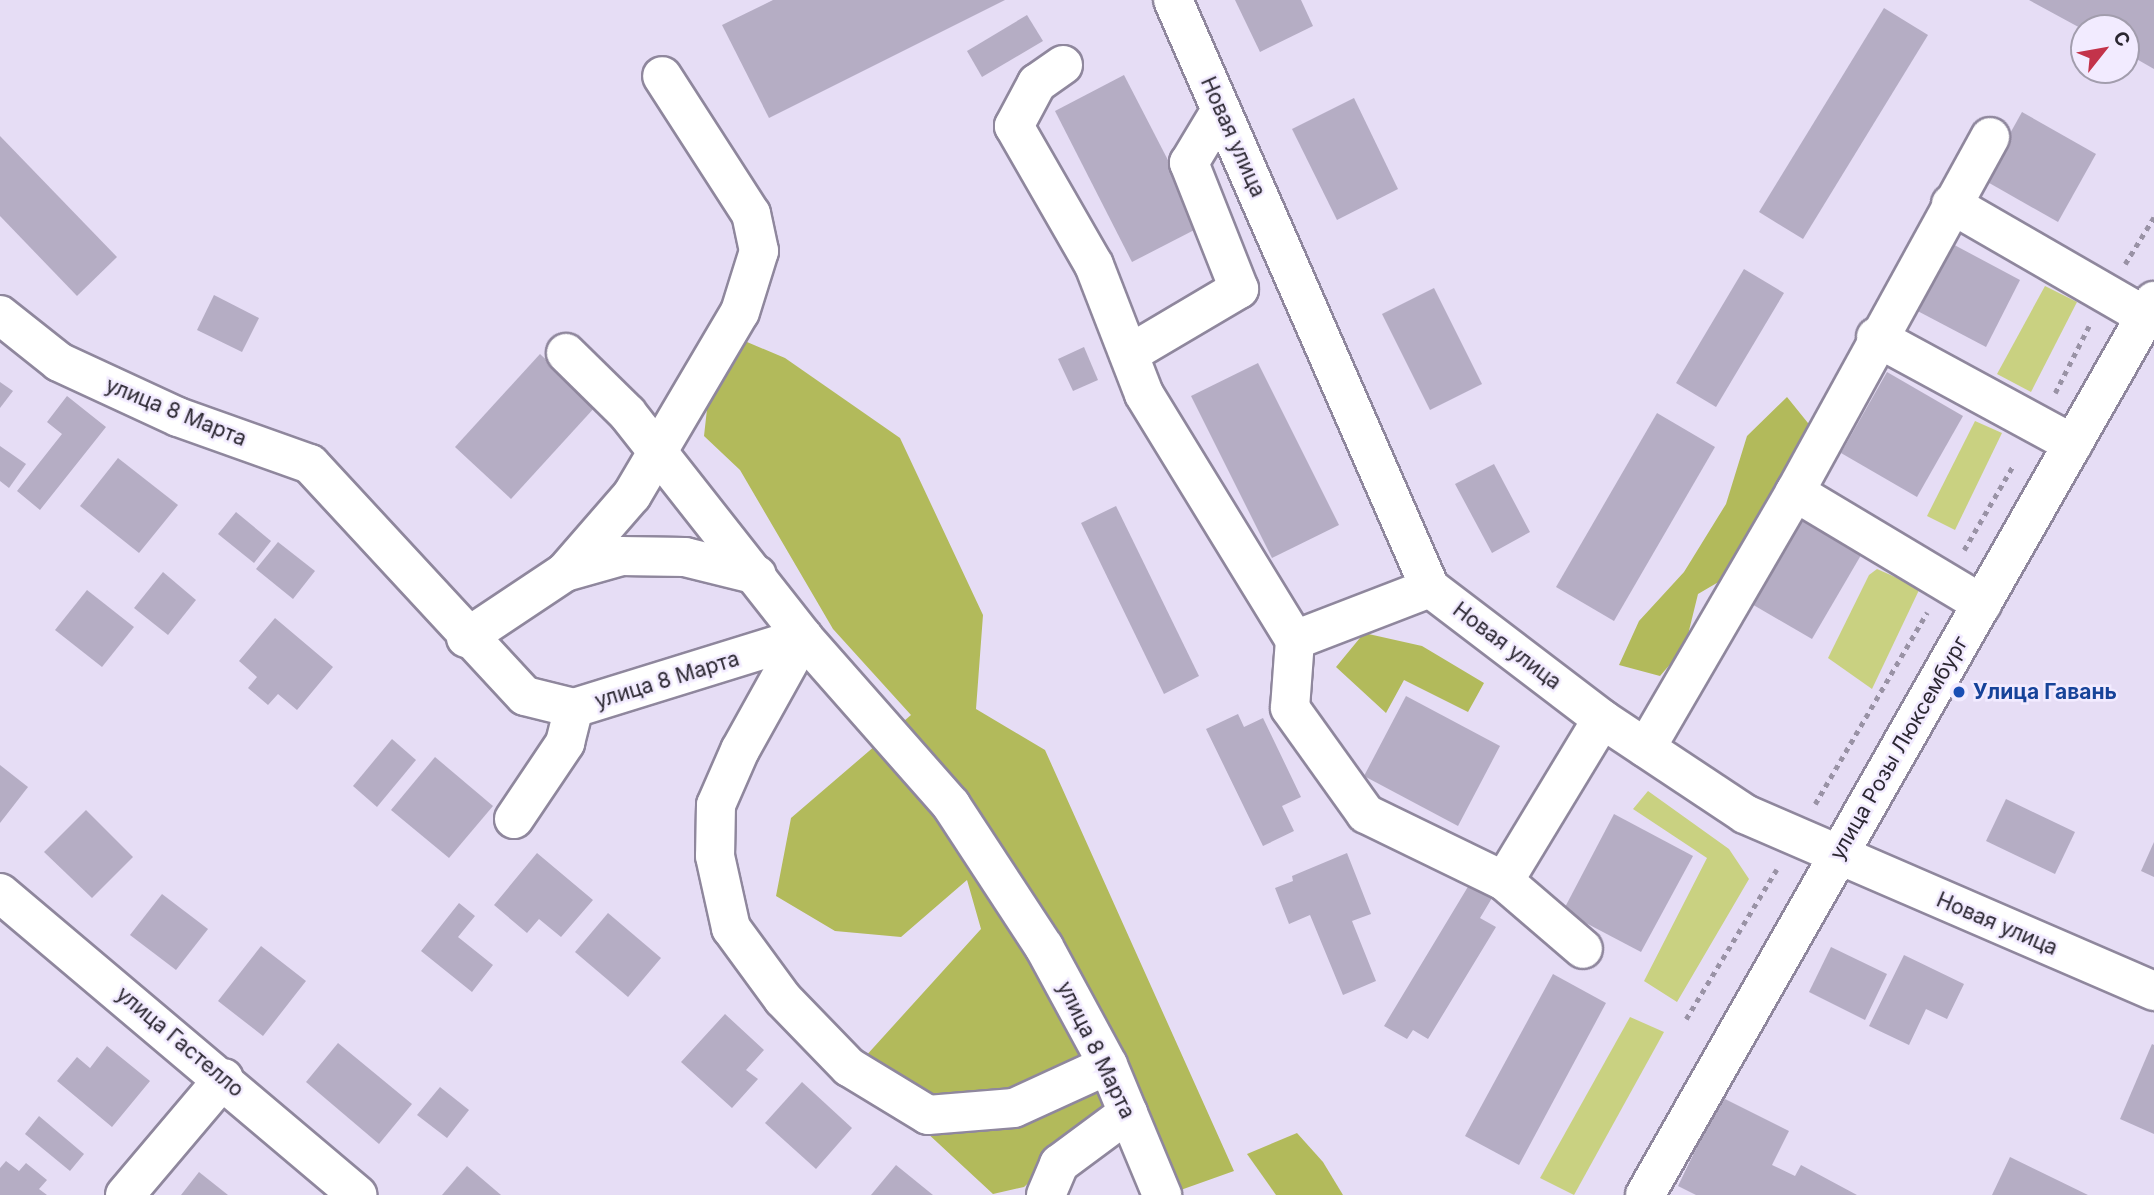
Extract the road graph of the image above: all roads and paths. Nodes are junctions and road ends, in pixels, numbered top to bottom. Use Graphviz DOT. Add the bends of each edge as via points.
graph roads {
  1 [pos="1173,0"];
  2 [pos="1063,65"];
  3 [pos="662,76"];
  4 [pos="1221,110"];
  5 [pos="1990,137"];
  6 [pos="1951,204"];
  7 [pos="2154,217"];
  8 [pos="2106,294"];
  9 [pos="2150,309"];
  10 [pos="0,315"];
  11 [pos="1877,337"];
  12 [pos="566,353"];
  13 [pos="1129,354"];
  14 [pos="2037,424"];
  15 [pos="2073,444"];
  16 [pos="658,451"];
  17 [pos="1795,492"];
  18 [pos="565,572"];
  19 [pos="757,575"];
  20 [pos="1946,581"];
  21 [pos="1430,587"];
  22 [pos="1982,604"];
  23 [pos="803,637"];
  24 [pos="467,638"];
  25 [pos="1295,640"];
  26 [pos="575,708"];
  27 [pos="1602,719"];
  28 [pos="1646,748"];
  29 [pos="514,819"];
  30 [pos="1797,835"];
  31 [pos="1837,856"];
  32 [pos="1504,881"];
  33 [pos="0,893"];
  34 [pos="1583,949"];
  35 [pos="2154,991"];
  36 [pos="1686,1019"];
  37 [pos="1108,1065"];
  38 [pos="223,1078"];
  39 [pos="1128,1114"];
  40 [pos="125,1195"];
  41 [pos="357,1195"];
  42 [pos="1046,1195"];
  43 [pos="1162,1195"];
  44 [pos="1645,1195"];
  1 -- 4 [label="street, Новая улица"];
  2 -- 13 [label="street" via="1037,83 1014,126 1094,265"];
  3 -- 16 [label="street" via="751,214 759,251 740,312"];
  4 -- 13 [label="street" via="1189,163 1240,289"];
  4 -- 21 [label="street, Новая улица"];
  5 -- 6 [label="street"];
  6 -- 8 [label="street"];
  6 -- 11 [label="street"];
  7 -- 8 [label="path"];
  8 -- 9 [label="street"];
  8 -- 14 [label="path"];
  9 -- 15 [label="street, улица Розы Люксембург"];
  10 -- 24 [label="street, улица 8 Марта" via="59,362 178,417 310,464"];
  11 -- 14 [label="street"];
  11 -- 17 [label="street"];
  12 -- 16 [label="street"];
  13 -- 25 [label="street" via="1144,394"];
  14 -- 15 [label="street"];
  14 -- 20 [label="path"];
  15 -- 22 [label="street, улица Розы Люксембург"];
  16 -- 18 [label="street" via="632,495"];
  16 -- 19 [label="street"];
  17 -- 20 [label="street"];
  17 -- 28 [label="street"];
  18 -- 19 [label="street" via="621,556 685,557"];
  18 -- 24 [label="street"];
  19 -- 23 [label="street"];
  20 -- 22 [label="street"];
  20 -- 30 [label="path"];
  21 -- 25 [label="street"];
  21 -- 27 [label="street, Новая улица"];
  22 -- 31 [label="street, улица Розы Люксембург"];
  23 -- 26 [label="street, улица 8 Марта"];
  23 -- 37 [label="street, улица 8 Марта" via="951,805 1044,947"];
  23 -- 37 [label="street" via="740,750 716,805 715,856 732,928 783,999 849,1067 929,1115 1014,1108"];
  24 -- 26 [label="street, улица 8 Марта" via="525,696"];
  25 -- 32 [label="street" via="1290,708 1366,814"];
  26 -- 29 [label="street" via="565,743"];
  27 -- 28 [label="street, Новая улица"];
  27 -- 32 [label="street"];
  28 -- 30 [label="street, Новая улица" via="1745,814"];
  30 -- 31 [label="street, Новая улица"];
  30 -- 36 [label="path"];
  31 -- 35 [label="street, Новая улица"];
  31 -- 44 [label="street, улица Розы Люксембург"];
  32 -- 34 [label="street"];
  33 -- 38 [label="street, улица Гастелло"];
  37 -- 39 [label="street, улица 8 Марта"];
  38 -- 40 [label="street"];
  38 -- 41 [label="street, улица Гастелло"];
  39 -- 42 [label="street" via="1059,1164"];
  39 -- 43 [label="street, улица 8 Марта"];
}
